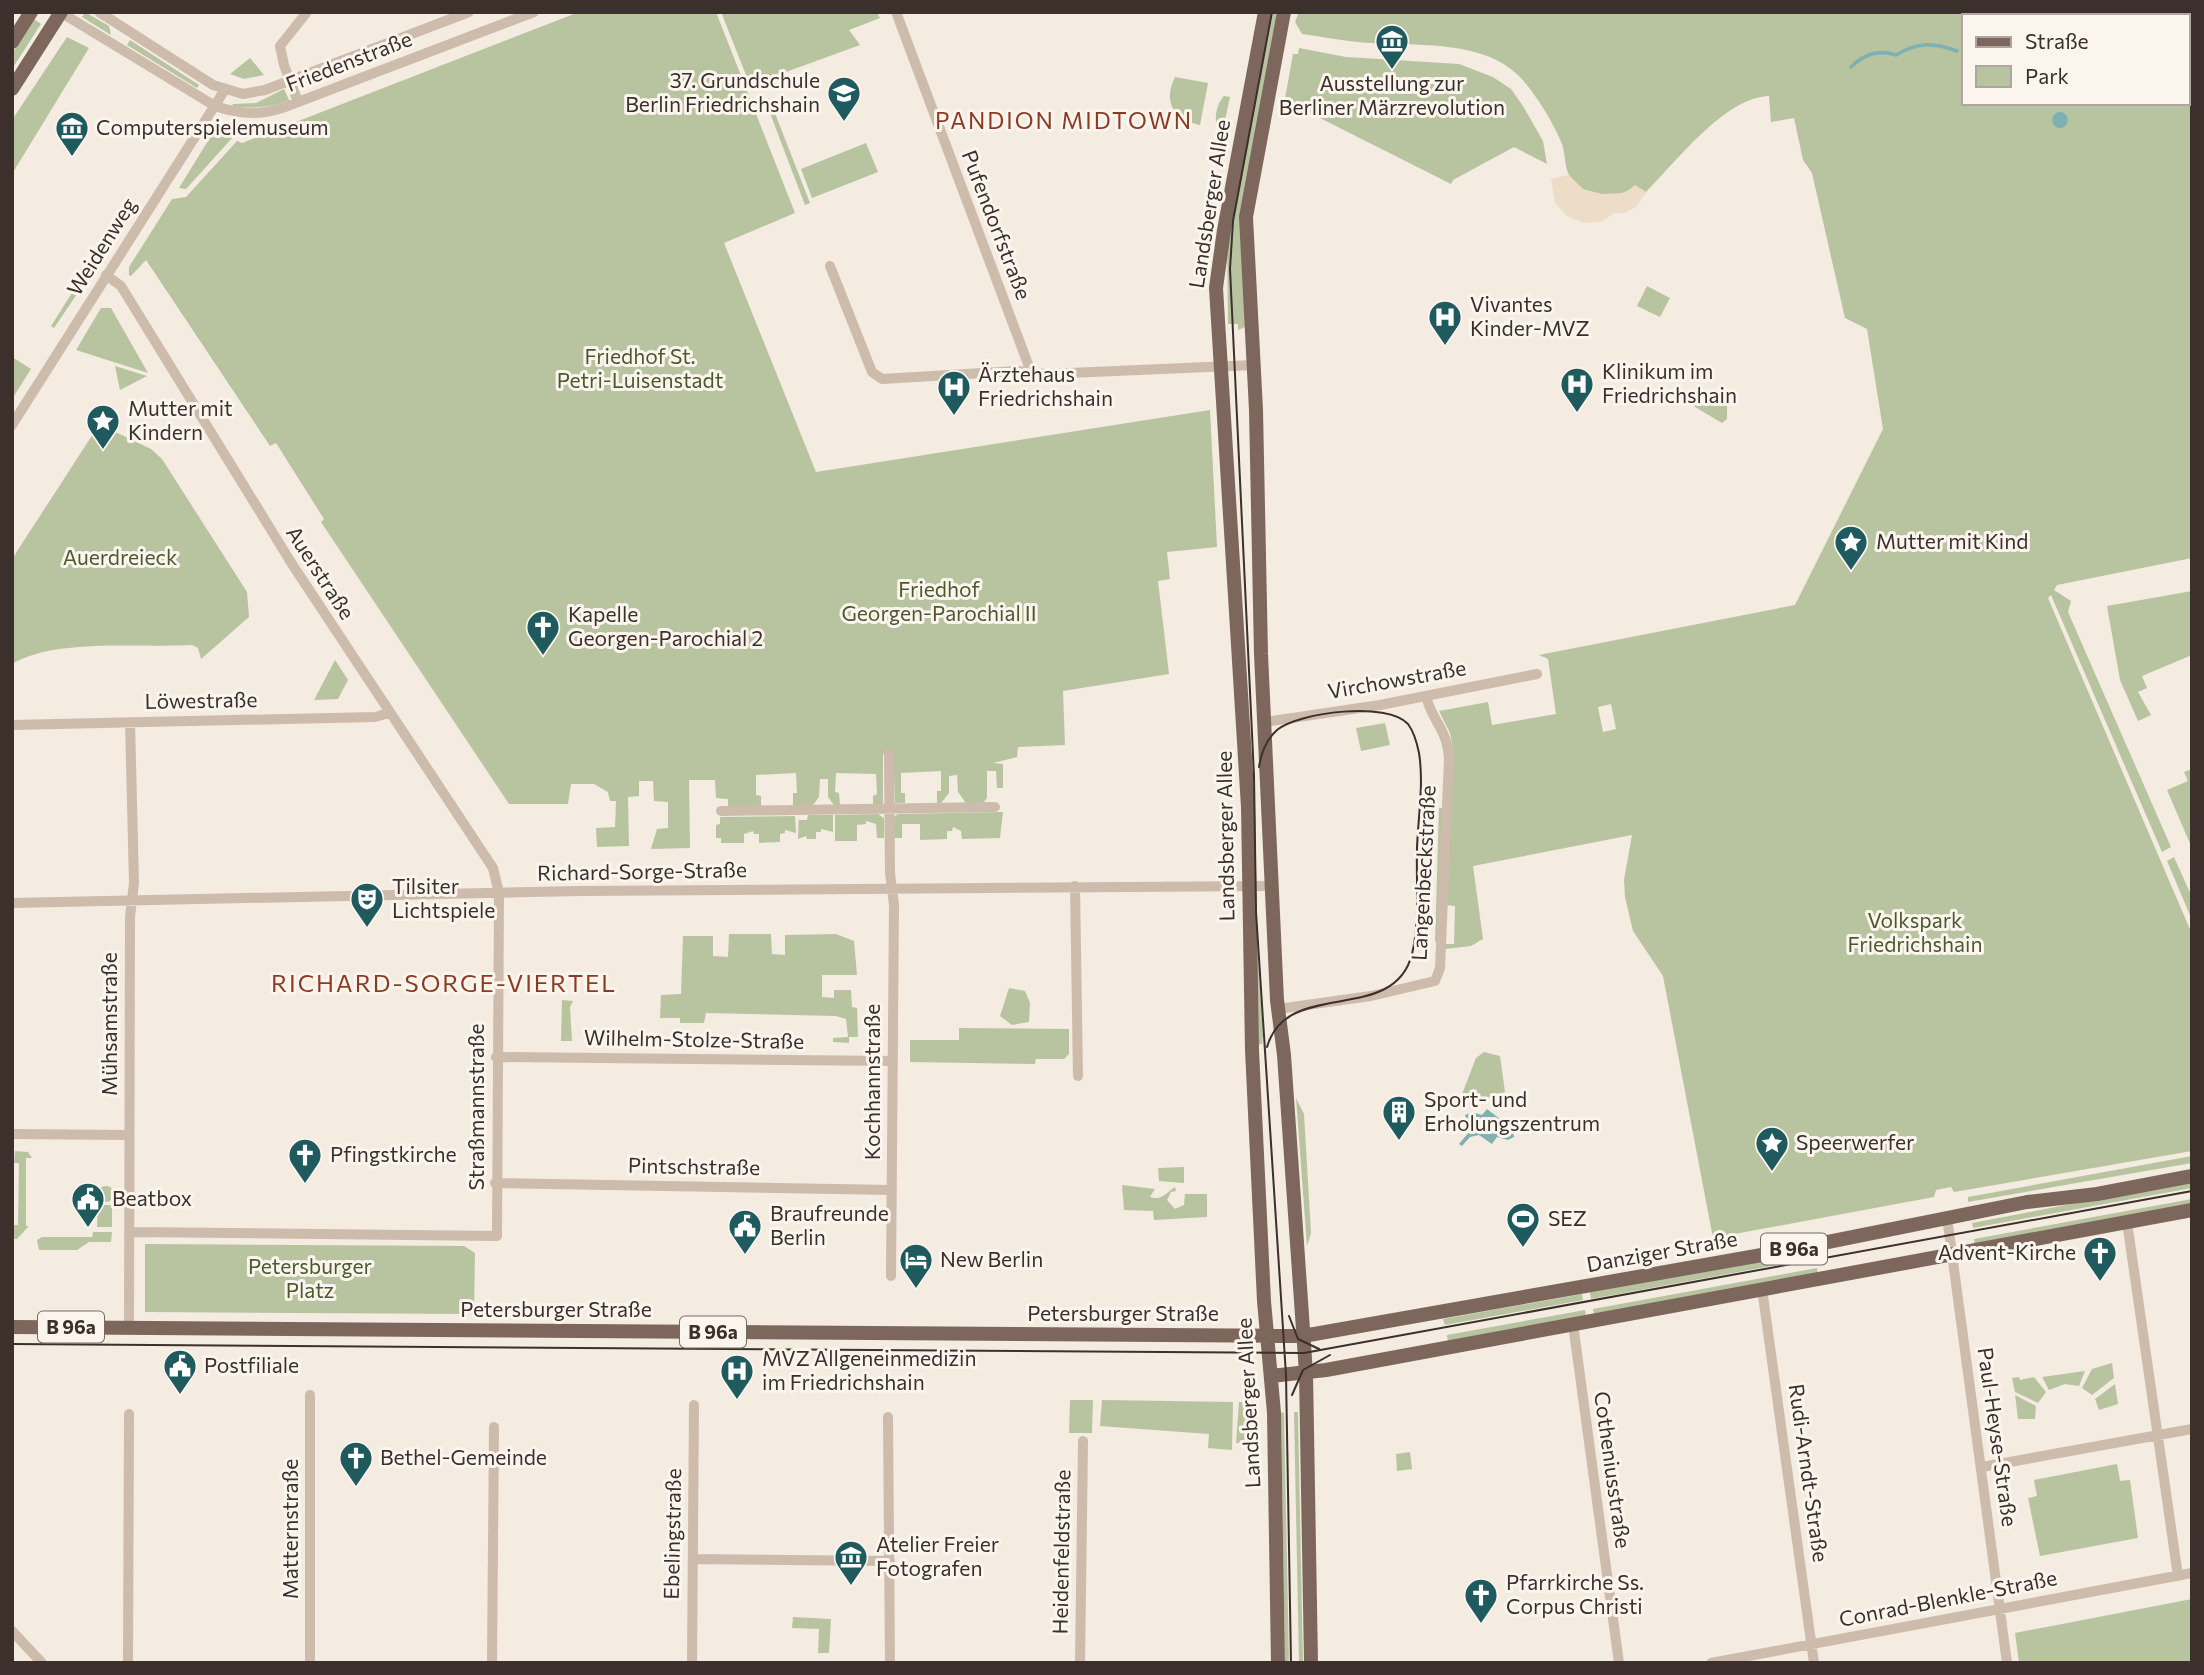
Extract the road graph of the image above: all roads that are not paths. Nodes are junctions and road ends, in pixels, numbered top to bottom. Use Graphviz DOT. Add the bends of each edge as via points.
graph roads {
  1 [pos="31,12"];
  2 [pos="61,12"];
  3 [pos="99,12"];
  4 [pos="307,12"];
  5 [pos="469,12"];
  6 [pos="534,12"];
  7 [pos="896,12"];
  8 [pos="1265,12"];
  9 [pos="1284,12"];
  10 [pos="12,41"];
  11 [pos="289,80"];
  12 [pos="12,89"];
  13 [pos="224,90"];
  14 [pos="298,102"];
  15 [pos="215,106"];
  16 [pos="830,266"];
  17 [pos="106,275"];
  18 [pos="1254,365"];
  19 [pos="1221,366"];
  20 [pos="1031,372"];
  21 [pos="12,425"];
  22 [pos="1536,674"];
  23 [pos="1426,696"];
  24 [pos="389,713"];
  25 [pos="130,722"];
  26 [pos="1265,722"];
  27 [pos="12,725"];
  28 [pos="889,753"];
  29 [pos="995,807"];
  30 [pos="890,809"];
  31 [pos="721,811"];
  32 [pos="1075,886"];
  33 [pos="1249,886"];
  34 [pos="1272,886"];
  35 [pos="892,889"];
  36 [pos="499,893"];
  37 [pos="132,901"];
  38 [pos="12,903"];
  39 [pos="1283,1008"];
  40 [pos="496,1057"];
  41 [pos="893,1061"];
  42 [pos="1078,1076"];
  43 [pos="12,1134"];
  44 [pos="129,1135"];
  45 [pos="2192,1176"];
  46 [pos="495,1183"];
  47 [pos="892,1189"];
  48 [pos="2192,1210"];
  49 [pos="1947,1217"];
  50 [pos="2127,1222"];
  51 [pos="130,1232"];
  52 [pos="1952,1255"];
  53 [pos="891,1276"];
  54 [pos="1762,1289"];
  55 [pos="1573,1324"];
  56 [pos="12,1327"];
  57 [pos="129,1327"];
  58 [pos="1267,1336"];
  59 [pos="1303,1336"];
  60 [pos="1306,1373"];
  61 [pos="1271,1376"];
  62 [pos="310,1395"];
  63 [pos="694,1405"];
  64 [pos="129,1414"];
  65 [pos="888,1417"];
  66 [pos="494,1427"];
  67 [pos="2192,1429"];
  68 [pos="2159,1434"];
  69 [pos="1083,1441"];
  70 [pos="1982,1467"];
  71 [pos="692,1559"];
  72 [pos="890,1561"];
  73 [pos="2192,1573"];
  74 [pos="2178,1576"];
  75 [pos="1999,1608"];
  76 [pos="12,1630"];
  77 [pos="1813,1644"];
  78 [pos="42,1663"];
  79 [pos="128,1663"];
  80 [pos="310,1663"];
  81 [pos="492,1663"];
  82 [pos="692,1663"];
  83 [pos="890,1663"];
  84 [pos="1080,1663"];
  85 [pos="1278,1663"];
  86 [pos="1311,1663"];
  87 [pos="1619,1663"];
  88 [pos="1711,1663"];
  89 [pos="1814,1663"];
  90 [pos="2007,1663"];
  1 -- 10 [label="main road"];
  2 -- 12 [label="main road"];
  2 -- 15 [label="street, Friedenstraße"];
  3 -- 13 [label="street"];
  4 -- 11 [label="street" via="281,46"];
  5 -- 11 [label="street, Friedenstraße"];
  6 -- 14 [label="street, Friedenstraße"];
  7 -- 20 [label="street, Pufendorfstraße"];
  8 -- 19 [label="main road, Landsberger Allee" via="1219,262"];
  9 -- 18 [label="main road, Landsberger Allee" via="1246,217"];
  11 -- 13 [label="street, Friedenstraße" via="254,93"];
  11 -- 14 [label="street"];
  13 -- 15 [label="street, Weidenweg"];
  14 -- 15 [label="street, Friedenstraße" via="260,114"];
  15 -- 17 [label="street, Weidenweg"];
  16 -- 20 [label="street" via="876,378"];
  17 -- 21 [label="street, Weidenweg"];
  17 -- 24 [label="street, Auerstraße" via="121,286 257,510"];
  18 -- 19 [label="street"];
  18 -- 26 [label="main road, Landsberger Allee"];
  19 -- 20 [label="street"];
  19 -- 33 [label="main road, Landsberger Allee"];
  22 -- 23 [label="street, Virchowstraße"];
  23 -- 26 [label="street, Virchowstraße"];
  23 -- 39 [label="street, Langenbeckstraße" via="1446,736 1449,759 1440,968 1435,981 1371,996"];
  24 -- 25 [label="street, Löwestraße"];
  24 -- 36 [label="street, Auerstraße" via="494,868"];
  25 -- 27 [label="street, Löwestraße"];
  25 -- 37 [label="street, Mühsamstraße"];
  26 -- 34 [label="main road, Landsberger Allee"];
  28 -- 30 [label="street, Kochhannstraße"];
  29 -- 30 [label="street"];
  30 -- 31 [label="street"];
  30 -- 35 [label="street, Kochhannstraße"];
  32 -- 33 [label="street, Richard-Sorge-Straße"];
  32 -- 35 [label="street, Richard-Sorge-Straße"];
  32 -- 42 [label="street"];
  33 -- 34 [label="street, Richard-Sorge-Straße"];
  33 -- 58 [label="main road, Landsberger Allee"];
  34 -- 39 [label="main road, Landsberger Allee"];
  35 -- 36 [label="street, Richard-Sorge-Straße"];
  35 -- 41 [label="street, Kochhannstraße"];
  36 -- 37 [label="street, Richard-Sorge-Straße"];
  36 -- 40 [label="street, Straßmannstraße"];
  37 -- 38 [label="street, Richard-Sorge-Straße"];
  37 -- 44 [label="street, Mühsamstraße"];
  39 -- 59 [label="main road, Landsberger Allee"];
  40 -- 41 [label="street, Wilhelm-Stolze-Straße"];
  40 -- 46 [label="street, Straßmannstraße"];
  41 -- 47 [label="street, Kochhannstraße"];
  43 -- 44 [label="street"];
  44 -- 51 [label="street, Mühsamstraße"];
  45 -- 49 [label="main road, Danziger Straße / B 96a"];
  46 -- 47 [label="street, Pintschstraße"];
  46 -- 51 [label="street, Straßmannstraße" via="497,1236"];
  47 -- 53 [label="street, Kochhannstraße"];
  48 -- 50 [label="main road, B 96a"];
  49 -- 52 [label="street, Paul-Heyse-Straße"];
  49 -- 59 [label="main road, Danziger Straße / B 96a" via="1785,1251"];
  50 -- 52 [label="main road, B 96a"];
  50 -- 68 [label="street"];
  51 -- 57 [label="street, Mühsamstraße"];
  52 -- 54 [label="main road, B 96a"];
  52 -- 70 [label="street, Paul-Heyse-Straße"];
  54 -- 55 [label="main road, B 96a"];
  54 -- 77 [label="street, Rudi-Arndt-Straße"];
  55 -- 60 [label="main road, B 96a"];
  55 -- 87 [label="street, Cotheniusstraße"];
  56 -- 57 [label="main road, Petersburger Straße / B 96a"];
  57 -- 58 [label="main road, Petersburger Straße / B 96a"];
  58 -- 59 [label="main road, B 96a"];
  58 -- 61 [label="main road, Landsberger Allee"];
  59 -- 60 [label="main road, Landsberger Allee"];
  60 -- 61 [label="main road, B 96a"];
  60 -- 86 [label="main road, Landsberger Allee"];
  61 -- 85 [label="main road, Landsberger Allee"];
  62 -- 80 [label="street, Matternstraße"];
  63 -- 71 [label="street, Ebelingstraße"];
  64 -- 79 [label="street"];
  65 -- 72 [label="street"];
  66 -- 81 [label="street"];
  67 -- 68 [label="street"];
  68 -- 70 [label="street"];
  68 -- 74 [label="street"];
  69 -- 84 [label="street, Heidenfeldstraße"];
  70 -- 75 [label="street, Paul-Heyse-Straße"];
  71 -- 72 [label="street"];
  71 -- 82 [label="street, Ebelingstraße"];
  72 -- 83 [label="street"];
  73 -- 74 [label="street, Conrad-Blenkle-Straße"];
  74 -- 75 [label="street, Conrad-Blenkle-Straße"];
  75 -- 77 [label="street, Conrad-Blenkle-Straße"];
  75 -- 90 [label="street, Paul-Heyse-Straße"];
  76 -- 78 [label="street"];
  77 -- 88 [label="street, Conrad-Blenkle-Straße"];
  77 -- 89 [label="street, Rudi-Arndt-Straße"];
}
